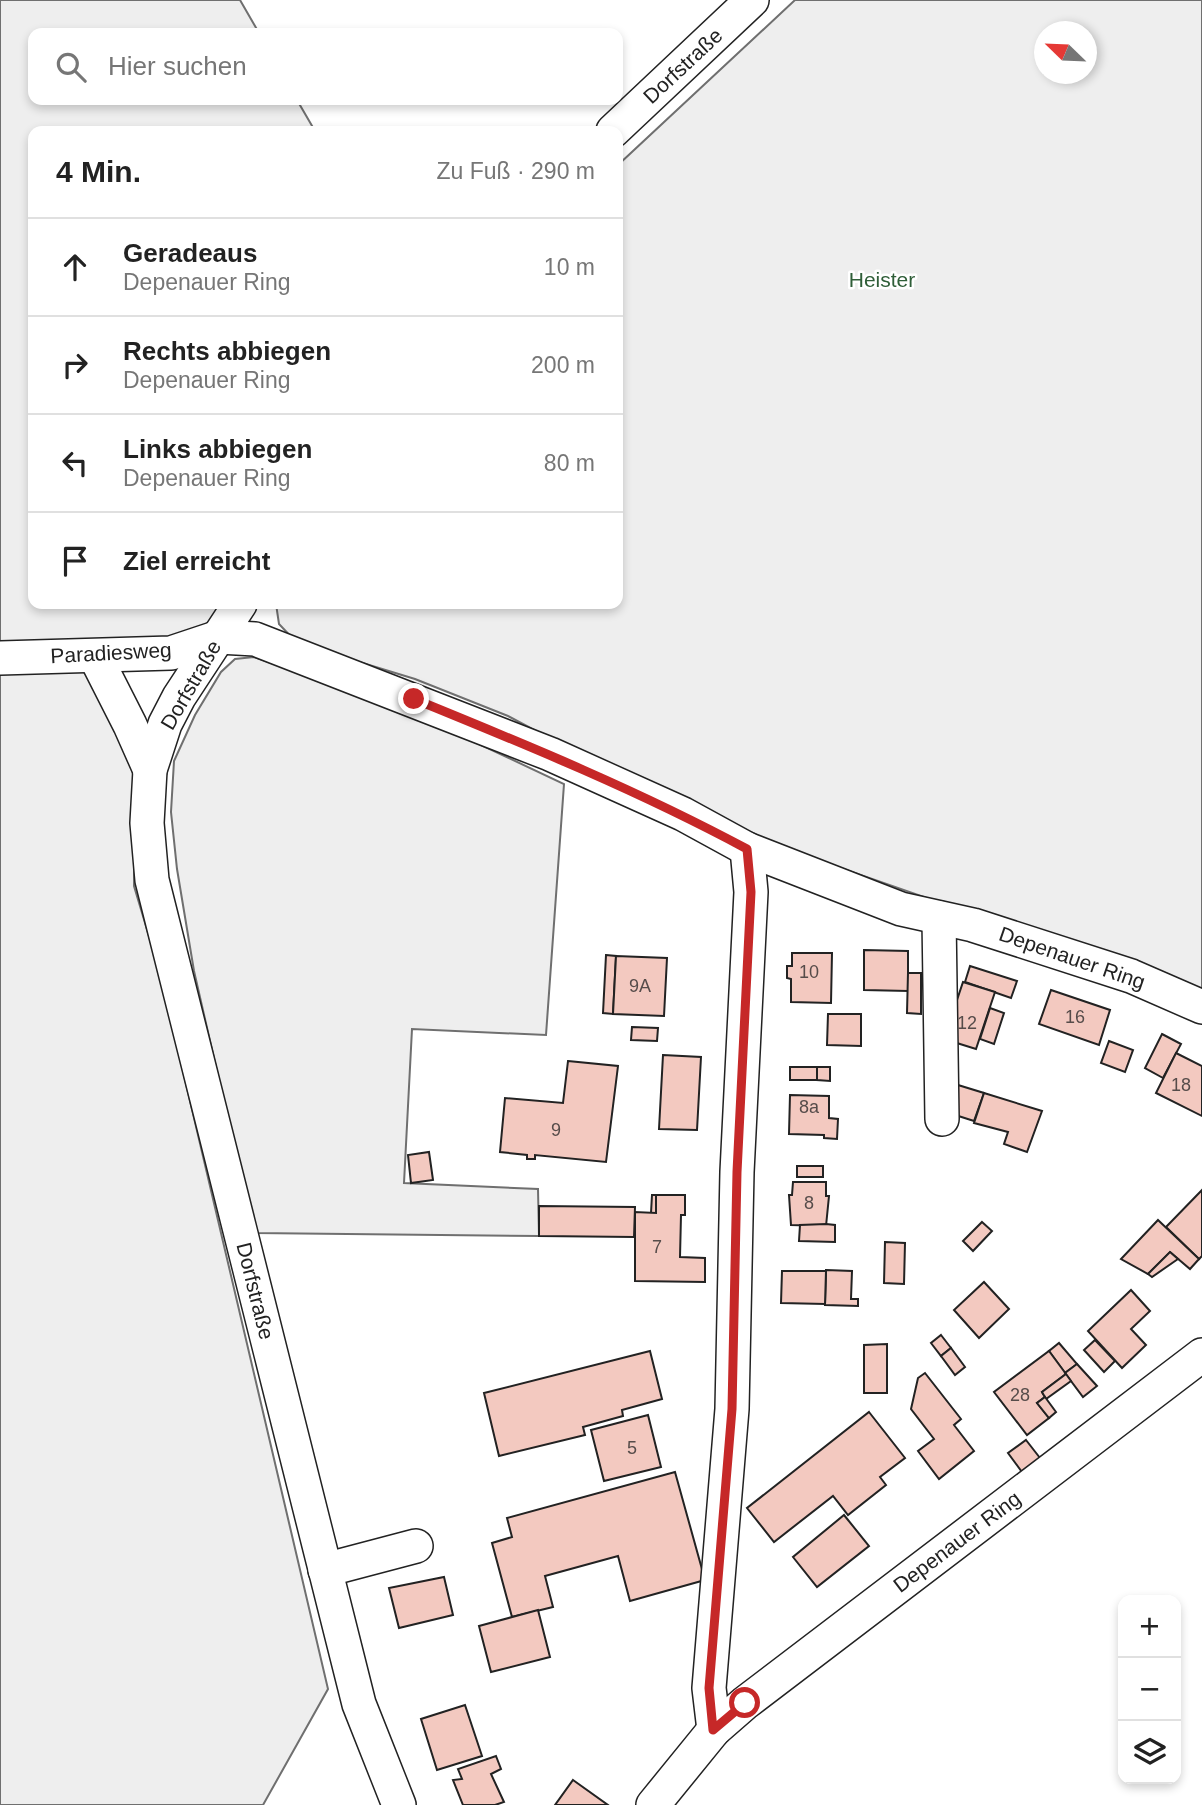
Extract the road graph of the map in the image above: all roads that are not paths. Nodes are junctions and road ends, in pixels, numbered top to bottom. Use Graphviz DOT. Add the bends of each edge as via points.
graph roads {
  1 [pos="752,0"];
  2 [pos="619,126"];
  3 [pos="237,609"];
  4 [pos="219,637"];
  5 [pos="96,656"];
  6 [pos="0,658"];
  7 [pos="150,770"];
  8 [pos="747,849"];
  9 [pos="939,918"];
  10 [pos="1202,1007"];
  11 [pos="942,1119"];
  12 [pos="1202,1355"];
  13 [pos="416,1546"];
  14 [pos="326,1570"];
  15 [pos="713,1730"];
  16 [pos="399,1805"];
  17 [pos="653,1805"];
  1 -- 2 [label="street, Dorfstraße"];
  3 -- 4 [label="street, Dorfstraße"];
  4 -- 5 [label="street, Paradiesweg" via="171,653"];
  4 -- 7 [label="street, Dorfstraße" via="179,697"];
  4 -- 8 [label="street, Depenauer Ring" via="254,639 550,754 683,814"];
  5 -- 6 [label="street, Paradiesweg"];
  5 -- 7 [label="street, Dorfstraße"];
  7 -- 14 [label="street, Dorfstraße" via="146,823 152,880"];
  8 -- 9 [label="street, Depenauer Ring" via="901,909"];
  8 -- 15 [label="street" via="751,892 737,1172 732,1409 709,1688"];
  9 -- 10 [label="street, Depenauer Ring" via="1131,976"];
  9 -- 11 [label="street"];
  12 -- 15 [label="street, Depenauer Ring"];
  13 -- 14 [label="street"];
  14 -- 16 [label="street, Dorfstraße" via="359,1704"];
  15 -- 17 [label="street, Depenauer Ring"];
}
